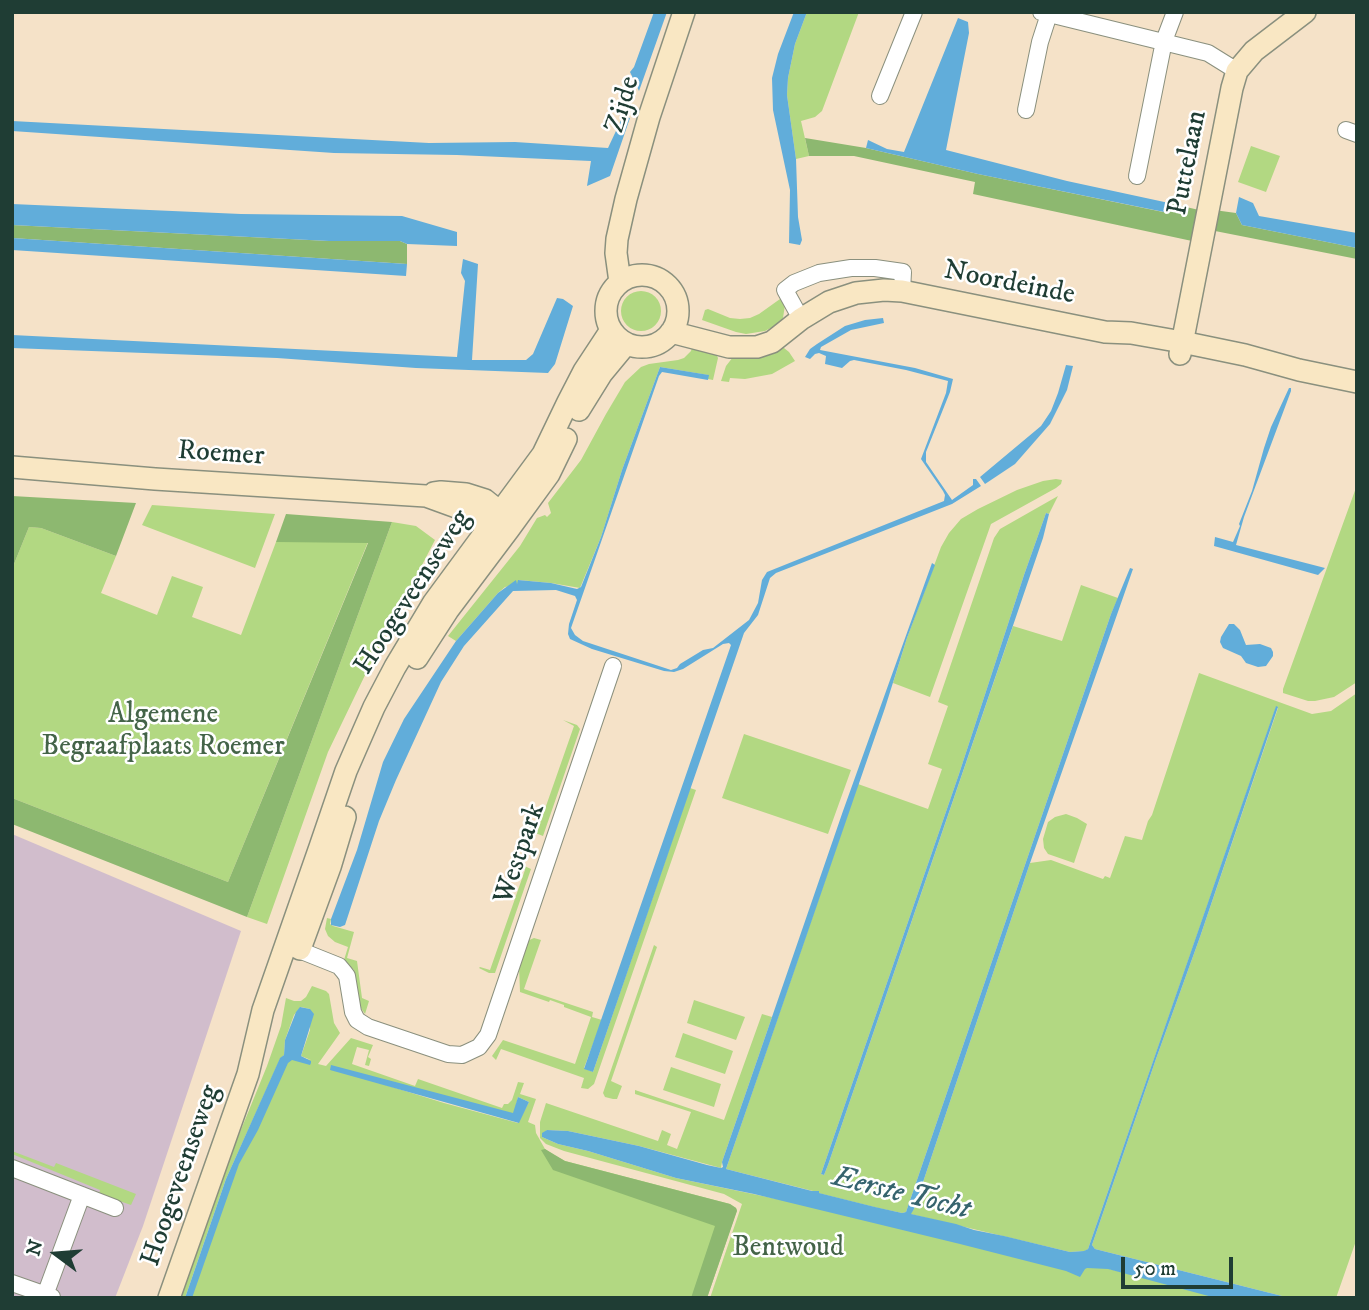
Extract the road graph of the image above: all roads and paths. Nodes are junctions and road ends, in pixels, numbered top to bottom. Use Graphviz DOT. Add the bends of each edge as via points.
graph roads {
  1 [pos="684,12"];
  2 [pos="914,12"];
  3 [pos="1175,12"];
  4 [pos="1305,12"];
  5 [pos="1045,13"];
  6 [pos="1164,41"];
  7 [pos="1237,71"];
  8 [pos="880,96"];
  9 [pos="1026,110"];
  10 [pos="1137,176"];
  11 [pos="629,278"];
  12 [pos="902,291"];
  13 [pos="674,323"];
  14 [pos="793,325"];
  15 [pos="619,337"];
  16 [pos="1181,348"];
  17 [pos="1357,382"];
  18 [pos="12,467"];
  19 [pos="500,523"];
  20 [pos="613,666"];
  21 [pos="293,948"];
  22 [pos="12,1168"];
  23 [pos="82,1195"];
  24 [pos="115,1208"];
  25 [pos="12,1283"];
  26 [pos="48,1297"];
  27 [pos="169,1298"];
  1 -- 11 [label="main road, Zijde" via="645,128 622,216"];
  2 -- 8 [label="street"];
  3 -- 6 [label="street"];
  4 -- 7 [label="main road, Puttelaan" via="1254,51"];
  5 -- 6 [label="street"];
  5 -- 9 [label="street"];
  6 -- 7 [label="street" via="1208,53"];
  6 -- 10 [label="street"];
  7 -- 16 [label="main road, Puttelaan"];
  11 -- 13 [label="main road" via="657,278 667,285 677,301"];
  11 -- 15 [label="main road" via="611,292 606,304 606,318"];
  12 -- 14 [label="main road, Noordeinde" via="856,293 829,302"];
  12 -- 14 [label="street, Noordeinde" via="904,272 851,268 819,274 786,290"];
  12 -- 16 [label="main road, Noordeinde" via="1105,332 1125,342"];
  13 -- 14 [label="main road, Noordeinde" via="729,347 745,348 772,342"];
  13 -- 15 [label="main road" via="665,338 651,346 634,346"];
  15 -- 19 [label="main road, Hoogeveenseweg" via="613,358 590,391 549,474"];
  16 -- 17 [label="main road, Noordeinde" via="1242,365"];
  18 -- 19 [label="main road, Roemer" via="426,496"];
  19 -- 21 [label="main road, Hoogeveenseweg" via="434,602 374,708 346,771"];
  20 -- 21 [label="street, Westpark" via="488,1035 479,1047 462,1055 448,1054 368,1027 353,1012 347,976 339,966"];
  21 -- 27 [label="main road, Hoogeveenseweg" via="263,1010 248,1074"];
  22 -- 23 [label="street"];
  23 -- 24 [label="street"];
  23 -- 26 [label="street"];
  25 -- 26 [label="street"];
}
